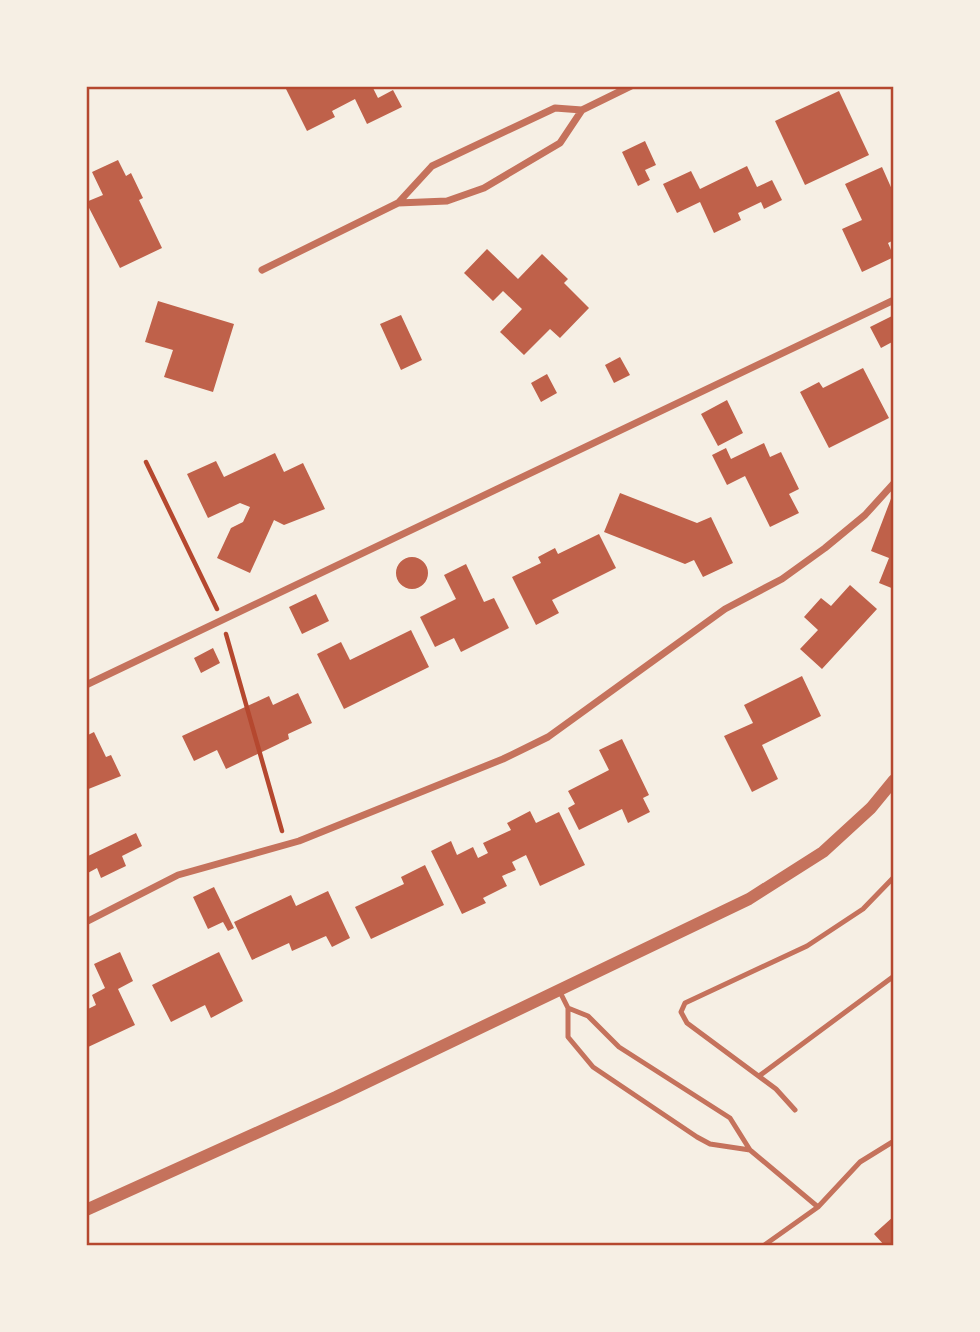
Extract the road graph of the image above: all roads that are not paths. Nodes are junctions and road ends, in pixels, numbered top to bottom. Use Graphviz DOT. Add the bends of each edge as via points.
graph roads {
  1 [pos="631,86"];
  2 [pos="582,110"];
  3 [pos="397,203"];
  4 [pos="262,270"];
  5 [pos="894,300"];
  6 [pos="894,483"];
  7 [pos="86,685"];
  8 [pos="894,780"];
  9 [pos="894,877"];
  10 [pos="86,922"];
  11 [pos="894,976"];
  12 [pos="559,990"];
  13 [pos="568,1008"];
  14 [pos="759,1076"];
  15 [pos="795,1111"];
  16 [pos="894,1141"];
  17 [pos="750,1150"];
  18 [pos="818,1207"];
  19 [pos="86,1210"];
  20 [pos="763,1246"];
  1 -- 2 [label="street"];
  2 -- 3 [label="street" via="555,108 432,166"];
  2 -- 3 [label="street" via="560,143 484,187 447,201"];
  3 -- 4 [label="street"];
  5 -- 7 [label="street"];
  6 -- 10 [label="street" via="825,548 782,579 725,610 548,737 286,845 178,875"];
  8 -- 12 [label="street" via="823,852 788,875 749,899"];
  9 -- 14 [label="lane" via="863,909 807,946 685,1003 681,1012 687,1023"];
  11 -- 14 [label="lane"];
  12 -- 13 [label="lane"];
  12 -- 19 [label="street"];
  13 -- 17 [label="lane" via="588,1016 619,1046 730,1118"];
  13 -- 17 [label="lane" via="565,1031 593,1068 710,1144"];
  14 -- 15 [label="lane"];
  16 -- 18 [label="lane" via="860,1162"];
  17 -- 18 [label="lane"];
  18 -- 20 [label="lane"];
}
